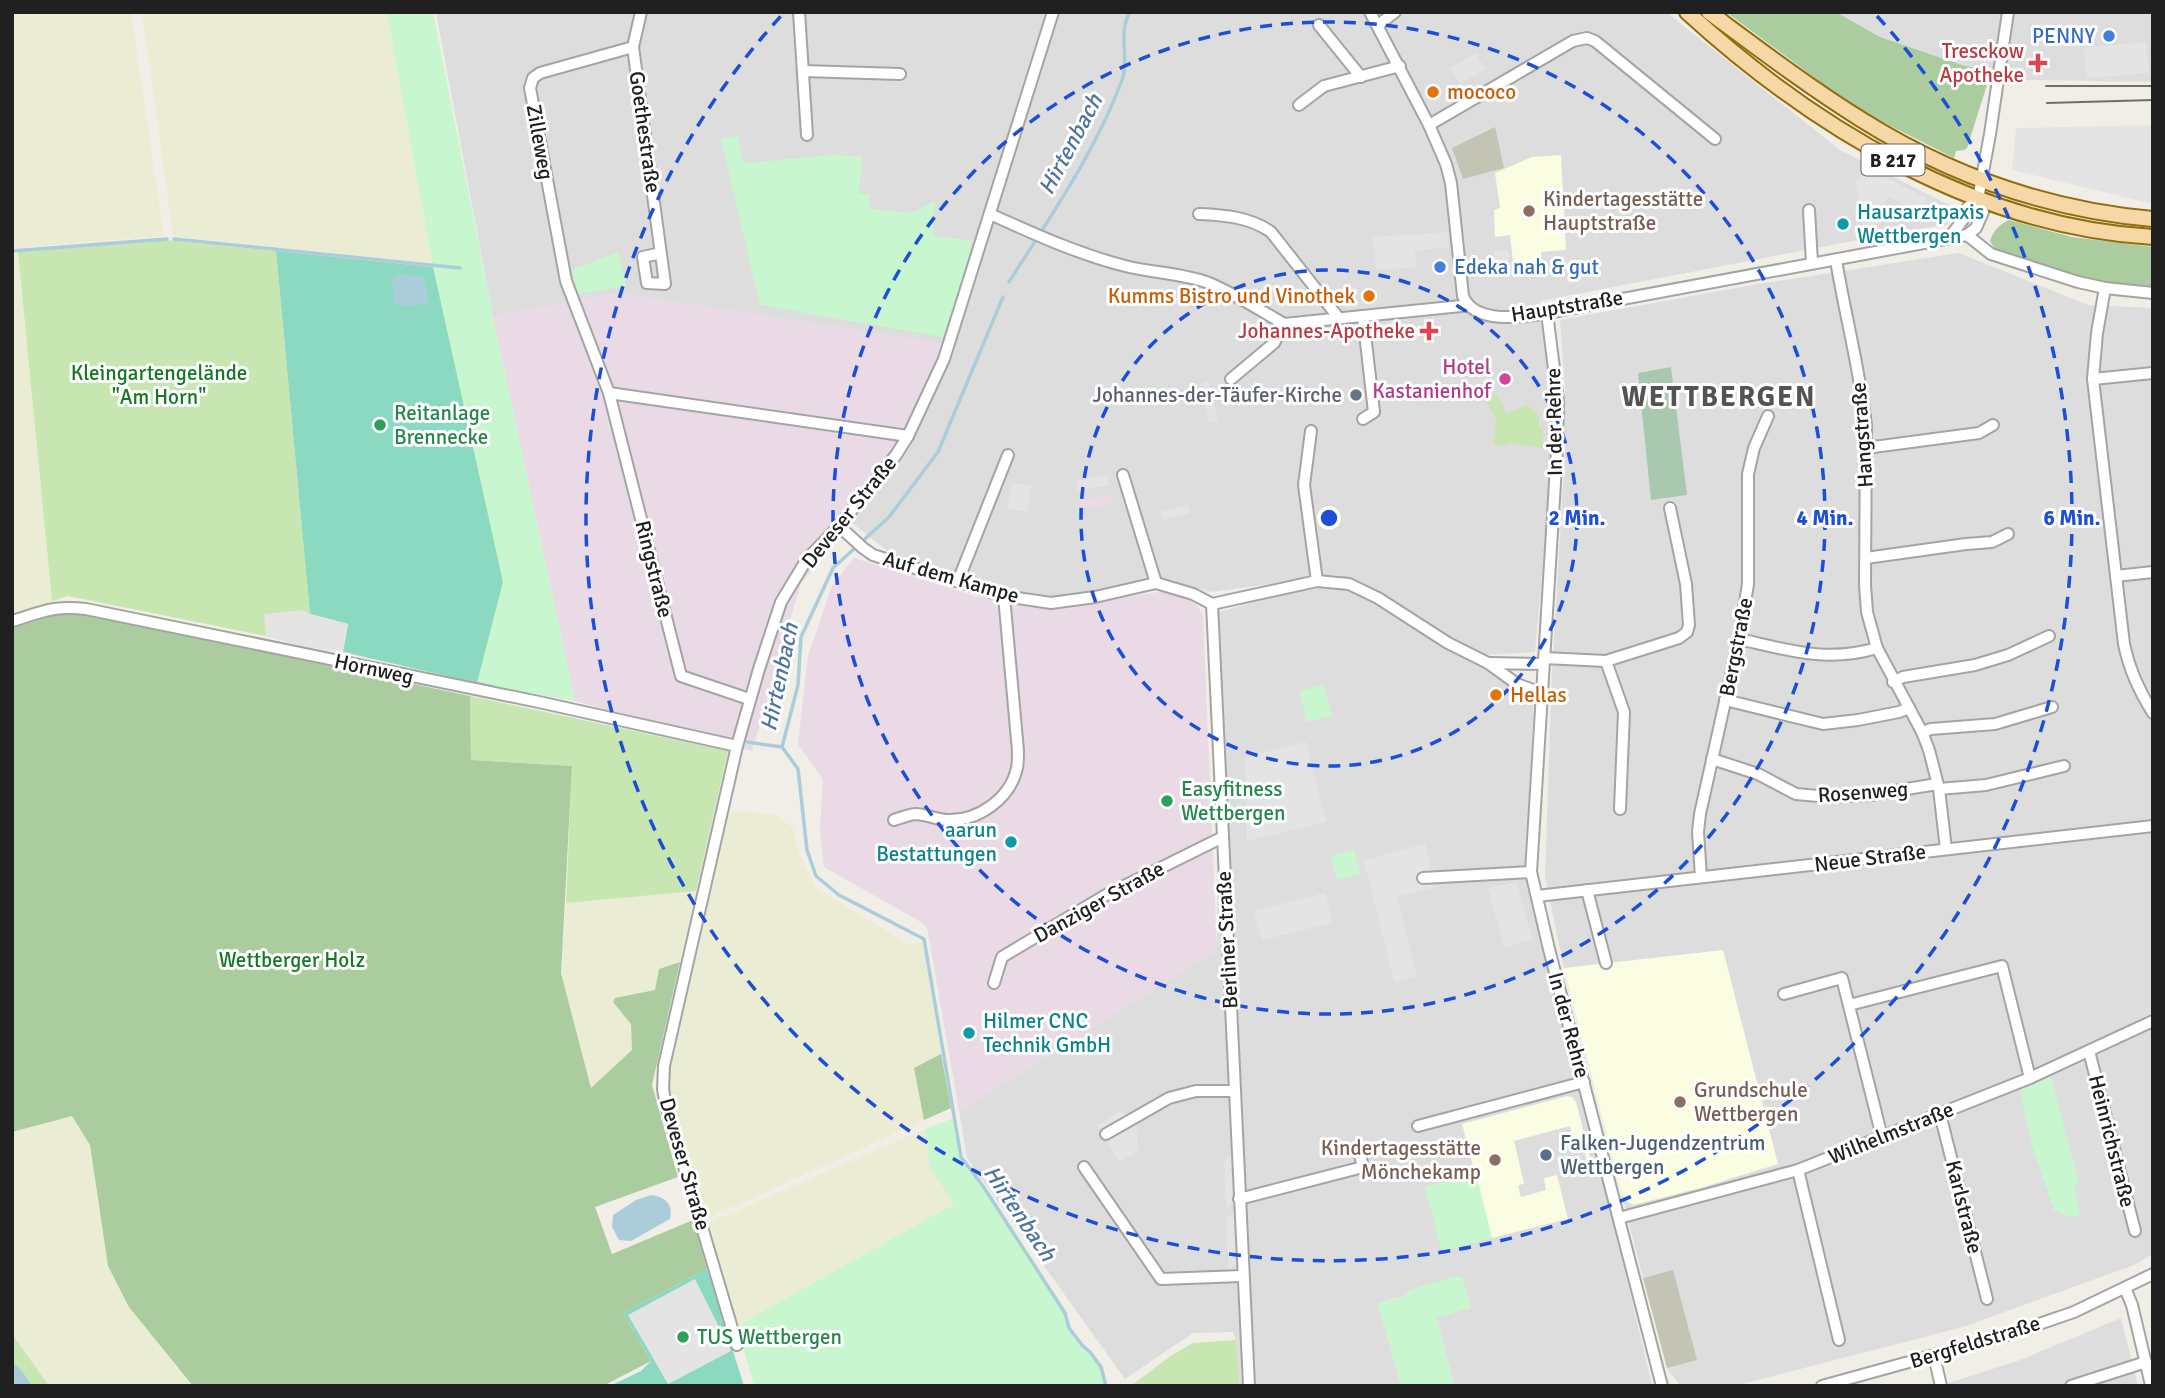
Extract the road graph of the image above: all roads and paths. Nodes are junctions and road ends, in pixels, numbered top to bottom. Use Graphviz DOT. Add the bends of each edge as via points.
graph roads {
  1 [pos="641,12"];
  2 [pos="799,12"];
  3 [pos="1053,12"];
  4 [pos="1370,12"];
  5 [pos="1395,12"];
  6 [pos="1687,12"];
  7 [pos="1709,12"];
  8 [pos="2008,12"];
  9 [pos="1319,24"];
  10 [pos="1378,25"];
  11 [pos="633,47"];
  12 [pos="1400,66"];
  13 [pos="803,71"];
  14 [pos="900,74"];
  15 [pos="1361,77"];
  16 [pos="1299,105"];
  17 [pos="1429,125"];
  18 [pos="807,135"];
  19 [pos="1716,139"];
  20 [pos="1982,180"];
  21 [pos="1978,199"];
  22 [pos="1809,210"];
  23 [pos="990,214"];
  24 [pos="1199,214"];
  25 [pos="2153,219"];
  26 [pos="1967,235"];
  27 [pos="2153,237"];
  28 [pos="1949,238"];
  29 [pos="661,253"];
  30 [pos="1836,260"];
  31 [pos="1812,264"];
  32 [pos="2105,288"];
  33 [pos="2153,293"];
  34 [pos="1466,303"];
  35 [pos="576,309"];
  36 [pos="1547,313"];
  37 [pos="1363,316"];
  38 [pos="1338,317"];
  39 [pos="1284,324"];
  40 [pos="2153,373"];
  41 [pos="1231,379"];
  42 [pos="2093,379"];
  43 [pos="609,393"];
  44 [pos="1768,416"];
  45 [pos="1363,419"];
  46 [pos="1993,425"];
  47 [pos="1311,431"];
  48 [pos="908,436"];
  49 [pos="1866,448"];
  50 [pos="1008,455"];
  51 [pos="1123,475"];
  52 [pos="1670,508"];
  53 [pos="839,526"];
  54 [pos="2008,534"];
  55 [pos="1866,558"];
  56 [pos="2153,572"];
  57 [pos="2116,576"];
  58 [pos="958,580"];
  59 [pos="1317,581"];
  60 [pos="1156,583"];
  61 [pos="1004,596"];
  62 [pos="1212,604"];
  63 [pos="12,621"];
  64 [pos="2049,636"];
  65 [pos="1739,639"];
  66 [pos="1877,648"];
  67 [pos="1543,661"];
  68 [pos="1606,661"];
  69 [pos="1489,663"];
  70 [pos="1893,682"];
  71 [pos="1541,693"];
  72 [pos="749,699"];
  73 [pos="1726,700"];
  74 [pos="2052,707"];
  75 [pos="1909,708"];
  76 [pos="2153,713"];
  77 [pos="1922,732"];
  78 [pos="737,746"];
  79 [pos="1712,758"];
  80 [pos="2064,766"];
  81 [pos="1938,786"];
  82 [pos="1620,808"];
  83 [pos="894,820"];
  84 [pos="2153,826"];
  85 [pos="1223,838"];
  86 [pos="1946,849"];
  87 [pos="1531,872"];
  88 [pos="1701,877"];
  89 [pos="1423,878"];
  90 [pos="1587,890"];
  91 [pos="1537,897"];
  92 [pos="1606,963"];
  93 [pos="993,984"];
  94 [pos="1784,994"];
  95 [pos="1849,1005"];
  96 [pos="2153,1021"];
  97 [pos="2089,1051"];
  98 [pos="2030,1078"];
  99 [pos="1584,1082"];
  100 [pos="1234,1091"];
  101 [pos="1940,1114"];
  102 [pos="1418,1126"];
  103 [pos="1106,1134"];
  104 [pos="1882,1137"];
  105 [pos="1360,1156"];
  106 [pos="1084,1167"];
  107 [pos="1797,1170"];
  108 [pos="1239,1199"];
  109 [pos="1619,1218"];
  110 [pos="2135,1231"];
  111 [pos="2153,1274"];
  112 [pos="1242,1276"];
  113 [pos="2125,1288"];
  114 [pos="1987,1299"];
  115 [pos="1839,1340"];
  116 [pos="737,1345"];
  117 [pos="1934,1356"];
  118 [pos="2146,1362"];
  119 [pos="2151,1385"];
  120 [pos="1249,1386"];
  121 [pos="1662,1386"];
  122 [pos="1822,1386"];
  123 [pos="1941,1386"];
  124 [pos="2071,1386"];
  1 -- 11 [label="street, Goethestraße"];
  2 -- 13 [label="street"];
  3 -- 23 [label="street, Deveser Straße"];
  4 -- 10 [label="street"];
  5 -- 10 [label="street"];
  6 -- 21 [label="main road, B 217" via="1813,111 1884,155"];
  7 -- 20 [label="main road, B 217" via="1863,120"];
  8 -- 20 [label="street"];
  9 -- 15 [label="street"];
  10 -- 12 [label="street"];
  11 -- 29 [label="street, Goethestraße"];
  11 -- 35 [label="street, Zilleweg" via="540,73 530,83 566,281"];
  12 -- 15 [label="street"];
  12 -- 17 [label="street"];
  13 -- 14 [label="street"];
  13 -- 18 [label="street"];
  15 -- 16 [label="street" via="1324,86"];
  17 -- 19 [label="street" via="1573,41 1587,38"];
  17 -- 34 [label="street" via="1451,183"];
  20 -- 21 [label="street"];
  20 -- 25 [label="main road, B 217" via="2079,210"];
  21 -- 26 [label="street" via="1983,212"];
  21 -- 27 [label="main road, B 217" via="2076,227"];
  21 -- 28 [label="street"];
  22 -- 31 [label="street"];
  23 -- 39 [label="street" via="1127,267 1210,284"];
  23 -- 48 [label="street, Deveser Straße" via="944,359"];
  24 -- 38 [label="street" via="1230,216 1271,232"];
  26 -- 28 [label="street, Hauptstraße"];
  26 -- 32 [label="street" via="1991,254"];
  28 -- 30 [label="street, Hauptstraße"];
  30 -- 31 [label="street, Hauptstraße"];
  30 -- 49 [label="street, Hangstraße" via="1863,401"];
  31 -- 36 [label="street, Hauptstraße"];
  32 -- 33 [label="street"];
  32 -- 42 [label="street"];
  34 -- 36 [label="street, Hauptstraße" via="1482,314"];
  34 -- 37 [label="street"];
  35 -- 43 [label="street, Ringstraße"];
  36 -- 67 [label="street, In der Rehre" via="1558,400 1558,450"];
  37 -- 38 [label="street"];
  37 -- 45 [label="street" via="1374,412"];
  38 -- 39 [label="street"];
  39 -- 41 [label="street" via="1274,343"];
  40 -- 42 [label="street"];
  42 -- 57 [label="street"];
  43 -- 48 [label="street"];
  43 -- 72 [label="street, Ringstraße" via="681,676"];
  44 -- 65 [label="street, Bergstraße" via="1748,474 1748,584"];
  46 -- 49 [label="street" via="1979,433"];
  47 -- 59 [label="street" via="1304,485"];
  48 -- 53 [label="street, Deveser Straße"];
  49 -- 55 [label="street, Hangstraße"];
  50 -- 58 [label="street"];
  51 -- 60 [label="street"];
  52 -- 68 [label="street" via="1686,584 1687,632"];
  53 -- 58 [label="street, Auf dem Kampe" via="873,555"];
  53 -- 72 [label="street, Deveser Straße" via="807,559 781,602"];
  54 -- 55 [label="street" via="1992,542"];
  55 -- 66 [label="street, Hangstraße" via="1867,612"];
  56 -- 57 [label="street"];
  57 -- 76 [label="street" via="2127,662"];
  58 -- 61 [label="street, Auf dem Kampe"];
  59 -- 62 [label="street"];
  59 -- 69 [label="street" via="1349,584"];
  60 -- 61 [label="street, Auf dem Kampe" via="1051,603"];
  60 -- 62 [label="street, Auf dem Kampe"];
  61 -- 83 [label="street" via="1018,751 1009,785 989,808 968,817 946,820 915,814"];
  62 -- 85 [label="street, Berliner Straße"];
  63 -- 78 [label="street, Hornweg" via="55,607 86,609"];
  64 -- 70 [label="street" via="1975,665"];
  65 -- 66 [label="street" via="1820,656"];
  65 -- 73 [label="street, Bergstraße"];
  66 -- 70 [label="street, Hangstraße"];
  67 -- 68 [label="street"];
  67 -- 69 [label="street"];
  67 -- 71 [label="street, In der Rehre"];
  68 -- 82 [label="street" via="1624,712"];
  69 -- 71 [label="street" via="1517,684"];
  70 -- 75 [label="street, Hangstraße"];
  71 -- 87 [label="street, In der Rehre"];
  72 -- 78 [label="street, Deveser Straße"];
  73 -- 75 [label="street" via="1823,724"];
  73 -- 79 [label="street, Bergstraße"];
  74 -- 77 [label="street" via="1994,724"];
  75 -- 77 [label="street, Hangstraße"];
  77 -- 81 [label="street, Hangstraße"];
  78 -- 116 [label="street, Deveser Straße" via="664,1066 663,1090"];
  79 -- 81 [label="street, Rosenweg" via="1796,794 1870,795"];
  79 -- 88 [label="street, Bergstraße" via="1698,832"];
  80 -- 81 [label="street, Rosenweg" via="1986,785"];
  81 -- 86 [label="street, Hangstraße"];
  84 -- 86 [label="street, Neue Straße"];
  85 -- 93 [label="street, Danziger Straße" via="1106,895 1002,957"];
  85 -- 100 [label="street, Berliner Straße"];
  86 -- 88 [label="street, Neue Straße"];
  87 -- 89 [label="street"];
  87 -- 91 [label="street, In der Rehre"];
  88 -- 90 [label="street, Neue Straße"];
  90 -- 91 [label="street, Neue Straße"];
  90 -- 92 [label="street"];
  91 -- 99 [label="street, In der Rehre"];
  94 -- 95 [label="street" via="1842,978"];
  95 -- 98 [label="street" via="2002,966"];
  95 -- 104 [label="street"];
  96 -- 97 [label="street, Wilhelmstraße"];
  97 -- 98 [label="street, Wilhelmstraße"];
  97 -- 110 [label="street, Heinrichstraße"];
  98 -- 101 [label="street, Wilhelmstraße"];
  99 -- 102 [label="street"];
  99 -- 109 [label="street, In der Rehre"];
  100 -- 103 [label="street" via="1196,1091 1169,1098"];
  100 -- 108 [label="street, Berliner Straße"];
  101 -- 104 [label="street, Wilhelmstraße"];
  101 -- 114 [label="street, Karlstraße"];
  104 -- 107 [label="street, Wilhelmstraße"];
  105 -- 108 [label="street" via="1363,1167"];
  106 -- 112 [label="street" via="1161,1279"];
  107 -- 109 [label="street, Wilhelmstraße"];
  107 -- 115 [label="street"];
  108 -- 112 [label="street, Berliner Straße"];
  109 -- 121 [label="street, In der Rehre"];
  111 -- 113 [label="street, Bergfeldstraße"];
  112 -- 120 [label="street, Berliner Straße"];
  113 -- 117 [label="street, Bergfeldstraße" via="2048,1321"];
  113 -- 118 [label="street"];
  117 -- 122 [label="street, Bergfeldstraße"];
  117 -- 123 [label="street"];
  118 -- 119 [label="street"];
  118 -- 124 [label="street"];
}
